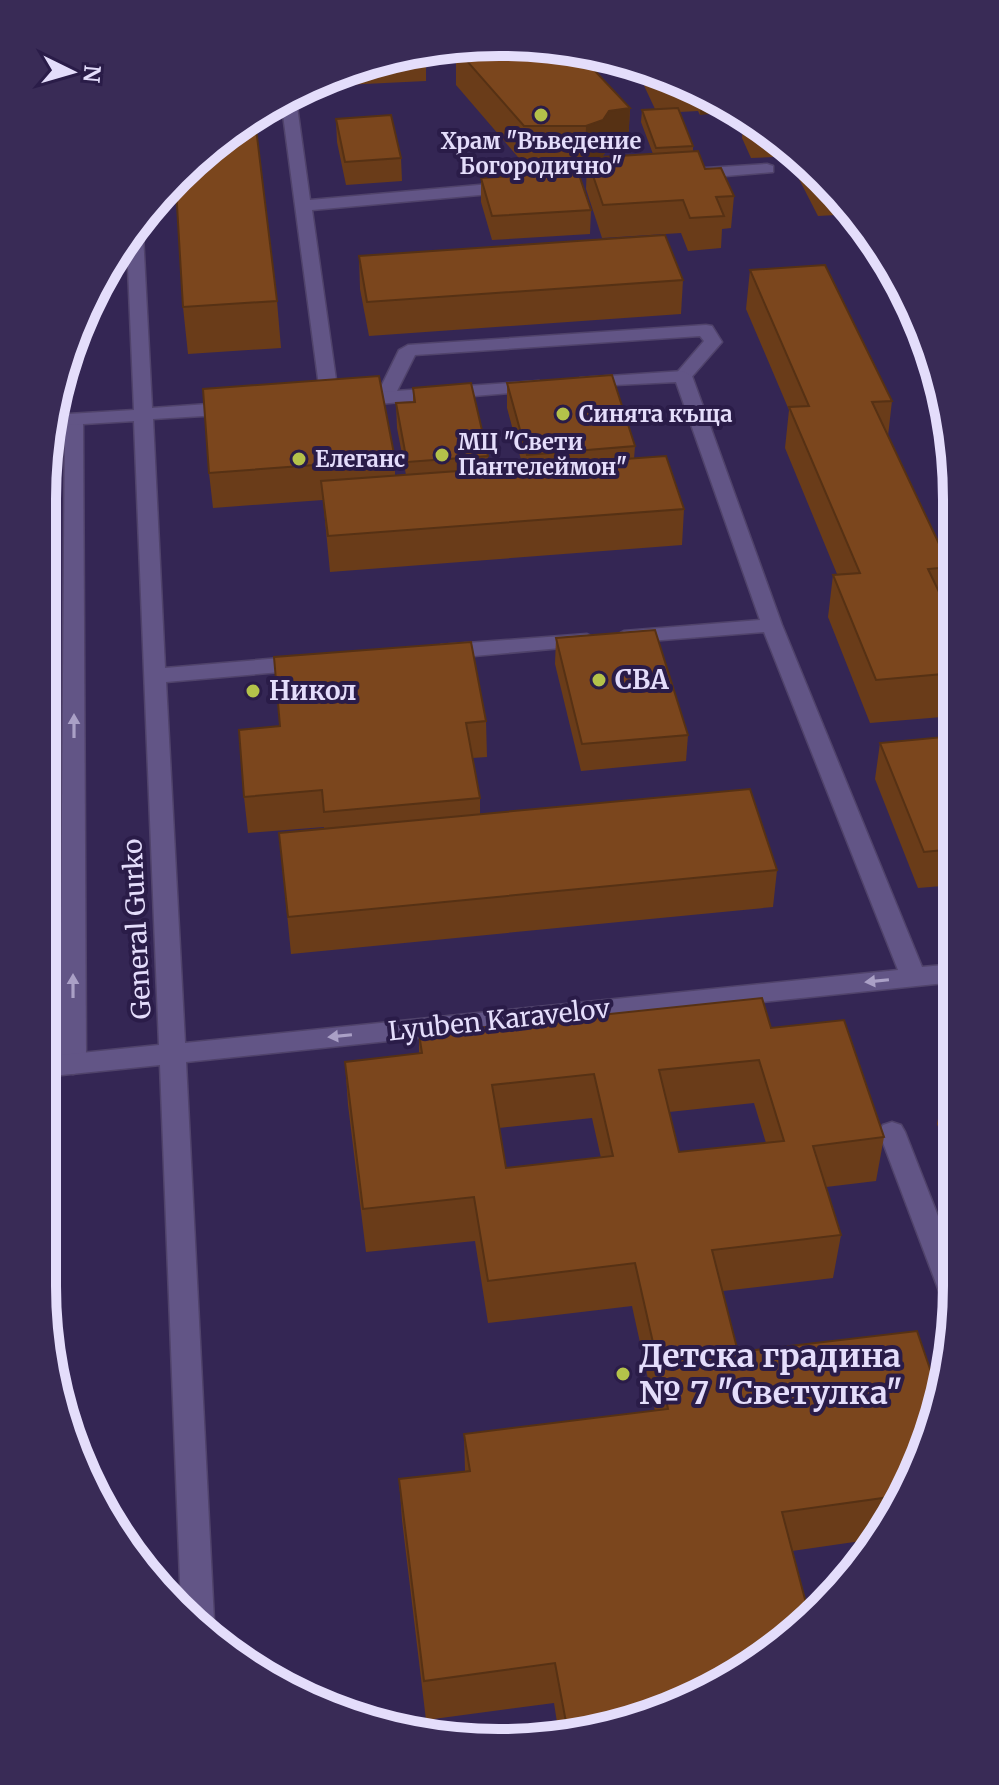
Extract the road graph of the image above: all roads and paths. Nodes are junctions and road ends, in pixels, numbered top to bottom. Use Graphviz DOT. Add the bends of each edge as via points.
graph roads {
  1 [pos="289,109"];
  2 [pos="767,169"];
  3 [pos="673,176"];
  4 [pos="533,186"];
  5 [pos="303,206"];
  6 [pos="136,247"];
  7 [pos="683,376"];
  8 [pos="385,397"];
  9 [pos="252,407"];
  10 [pos="143,415"];
  11 [pos="64,420"];
  12 [pos="74,420"];
  13 [pos="772,625"];
  14 [pos="424,654"];
  15 [pos="329,661"];
  16 [pos="155,676"];
  17 [pos="943,974"];
  18 [pos="913,977"];
  19 [pos="172,1053"];
  20 [pos="73,1064"];
  21 [pos="56,1066"];
  22 [pos="892,1132"];
  23 [pos="943,1265"];
  24 [pos="197,1610"];
  1 -- 5 [label="street"];
  2 -- 3 [label="street"];
  4 -- 5 [label="street"];
  5 -- 8 [label="street" via="322,402"];
  6 -- 10 [label="street, General Gurko"];
  7 -- 8 [label="street"];
  7 -- 8 [label="street" via="713,342 706,330 408,350"];
  7 -- 13 [label="street"];
  9 -- 10 [label="street"];
  10 -- 12 [label="street"];
  10 -- 16 [label="street, General Gurko"];
  11 -- 12 [label="street"];
  20 -- 12 [label="street, one-way"];
  13 -- 14 [label="street"];
  13 -- 18 [label="street"];
  15 -- 16 [label="street"];
  16 -- 19 [label="street, General Gurko"];
  17 -- 18 [label="street, Lyuben Karavelov"];
  18 -- 19 [label="street, Lyuben Karavelov, one-way"];
  19 -- 20 [label="street, Lyuben Karavelov"];
  19 -- 24 [label="street, General Gurko"];
  20 -- 21 [label="street, Lyuben Karavelov"];
  22 -- 23 [label="street"];
}
